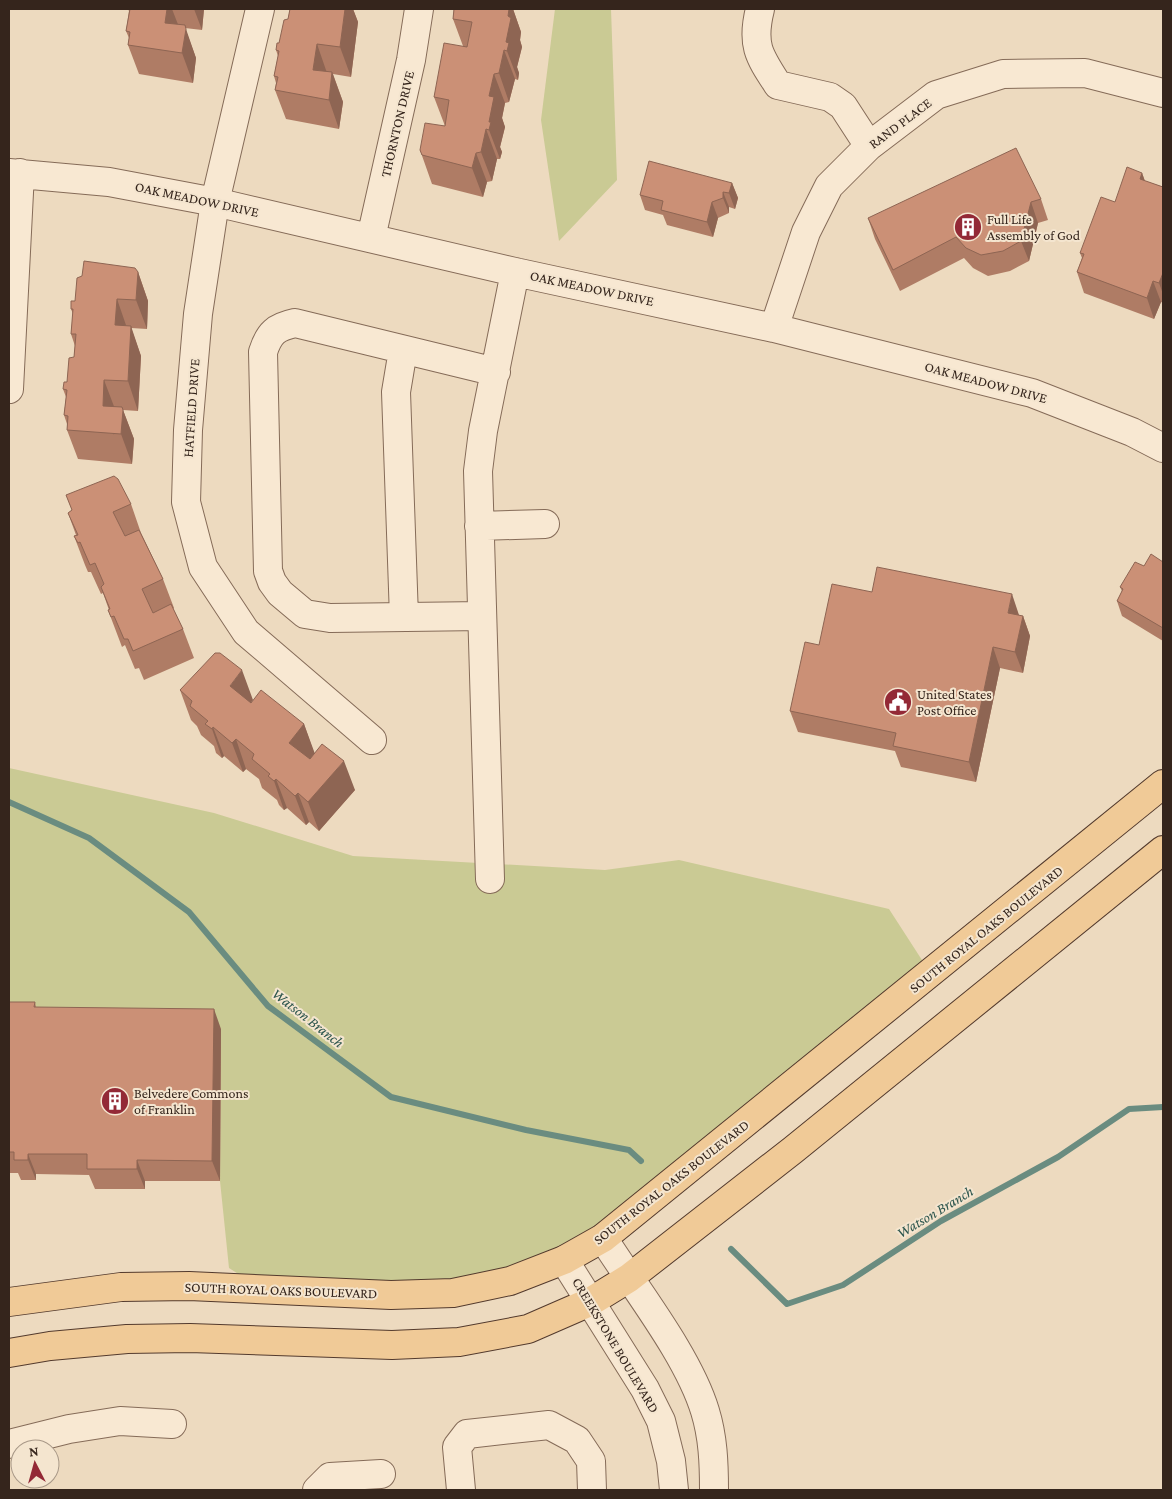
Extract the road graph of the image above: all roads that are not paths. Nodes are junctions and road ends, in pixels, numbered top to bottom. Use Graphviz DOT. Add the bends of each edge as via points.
graph roads {
  1 [pos="260,9"];
  2 [pos="418,9"];
  3 [pos="760,9"];
  4 [pos="1163,93"];
  5 [pos="868,146"];
  6 [pos="14,173"];
  7 [pos="215,202"];
  8 [pos="371,238"];
  9 [pos="515,272"];
  10 [pos="774,328"];
  11 [pos="403,350"];
  12 [pos="496,372"];
  13 [pos="9,389"];
  14 [pos="1163,448"];
  15 [pos="545,524"];
  16 [pos="479,526"];
  17 [pos="482,616"];
  18 [pos="404,617"];
  19 [pos="372,740"];
  20 [pos="1163,784"];
  21 [pos="1163,850"];
  22 [pos="490,879"];
  23 [pos="603,1238"];
  24 [pos="564,1260"];
  25 [pos="628,1278"];
  26 [pos="9,1302"];
  27 [pos="590,1302"];
  28 [pos="9,1353"];
  29 [pos="172,1424"];
  30 [pos="9,1444"];
  31 [pos="381,1474"];
  32 [pos="317,1490"];
  33 [pos="461,1490"];
  34 [pos="592,1490"];
  35 [pos="674,1490"];
  36 [pos="714,1490"];
  1 -- 7 [label="street, HATFIELD DRIVE"];
  2 -- 8 [label="street, THORNTON DRIVE" via="411,60"];
  3 -- 5 [label="street" via="756,23 758,54 778,85 830,97 843,106"];
  4 -- 5 [label="street, RAND PLACE" via="1085,73 1003,74 936,96"];
  5 -- 10 [label="street, RAND PLACE" via="829,186 806,232"];
  6 -- 7 [label="street, OAK MEADOW DRIVE" via="109,182"];
  6 -- 13 [label="street"];
  7 -- 8 [label="street, OAK MEADOW DRIVE"];
  7 -- 19 [label="street, HATFIELD DRIVE" via="198,314 186,502 203,567 246,632"];
  8 -- 9 [label="street, OAK MEADOW DRIVE"];
  9 -- 10 [label="street, OAK MEADOW DRIVE"];
  9 -- 12 [label="street"];
  10 -- 14 [label="street, OAK MEADOW DRIVE" via="1032,392 1132,432"];
  11 -- 12 [label="street"];
  11 -- 18 [label="street" via="396,392"];
  11 -- 18 [label="street" via="295,323 275,328 263,352 268,571 272,582 305,614 330,618"];
  12 -- 16 [label="street" via="478,471"];
  15 -- 16 [label="street"];
  16 -- 17 [label="street"];
  17 -- 18 [label="street"];
  17 -- 22 [label="street"];
  20 -- 23 [label="main road, SOUTH ROYAL OAKS BOULEVARD"];
  21 -- 25 [label="main road"];
  23 -- 24 [label="main road, SOUTH ROYAL OAKS BOULEVARD"];
  23 -- 25 [label="street"];
  24 -- 26 [label="main road, SOUTH ROYAL OAKS BOULEVARD" via="510,1281 453,1293 391,1295 189,1286 121,1287"];
  24 -- 27 [label="street, CREEKSTONE BOULEVARD"];
  25 -- 27 [label="main road"];
  25 -- 36 [label="street" via="688,1370 705,1411 714,1454"];
  27 -- 28 [label="main road" via="528,1329 460,1342 392,1345 127,1339"];
  27 -- 35 [label="street, CREEKSTONE BOULEVARD" via="645,1389 661,1421"];
  29 -- 30 [label="street" via="120,1422 69,1428"];
  31 -- 32 [label="street" via="330,1477"];
  33 -- 34 [label="street" via="457,1447 467,1434 549,1425 577,1440 591,1461"];
}
